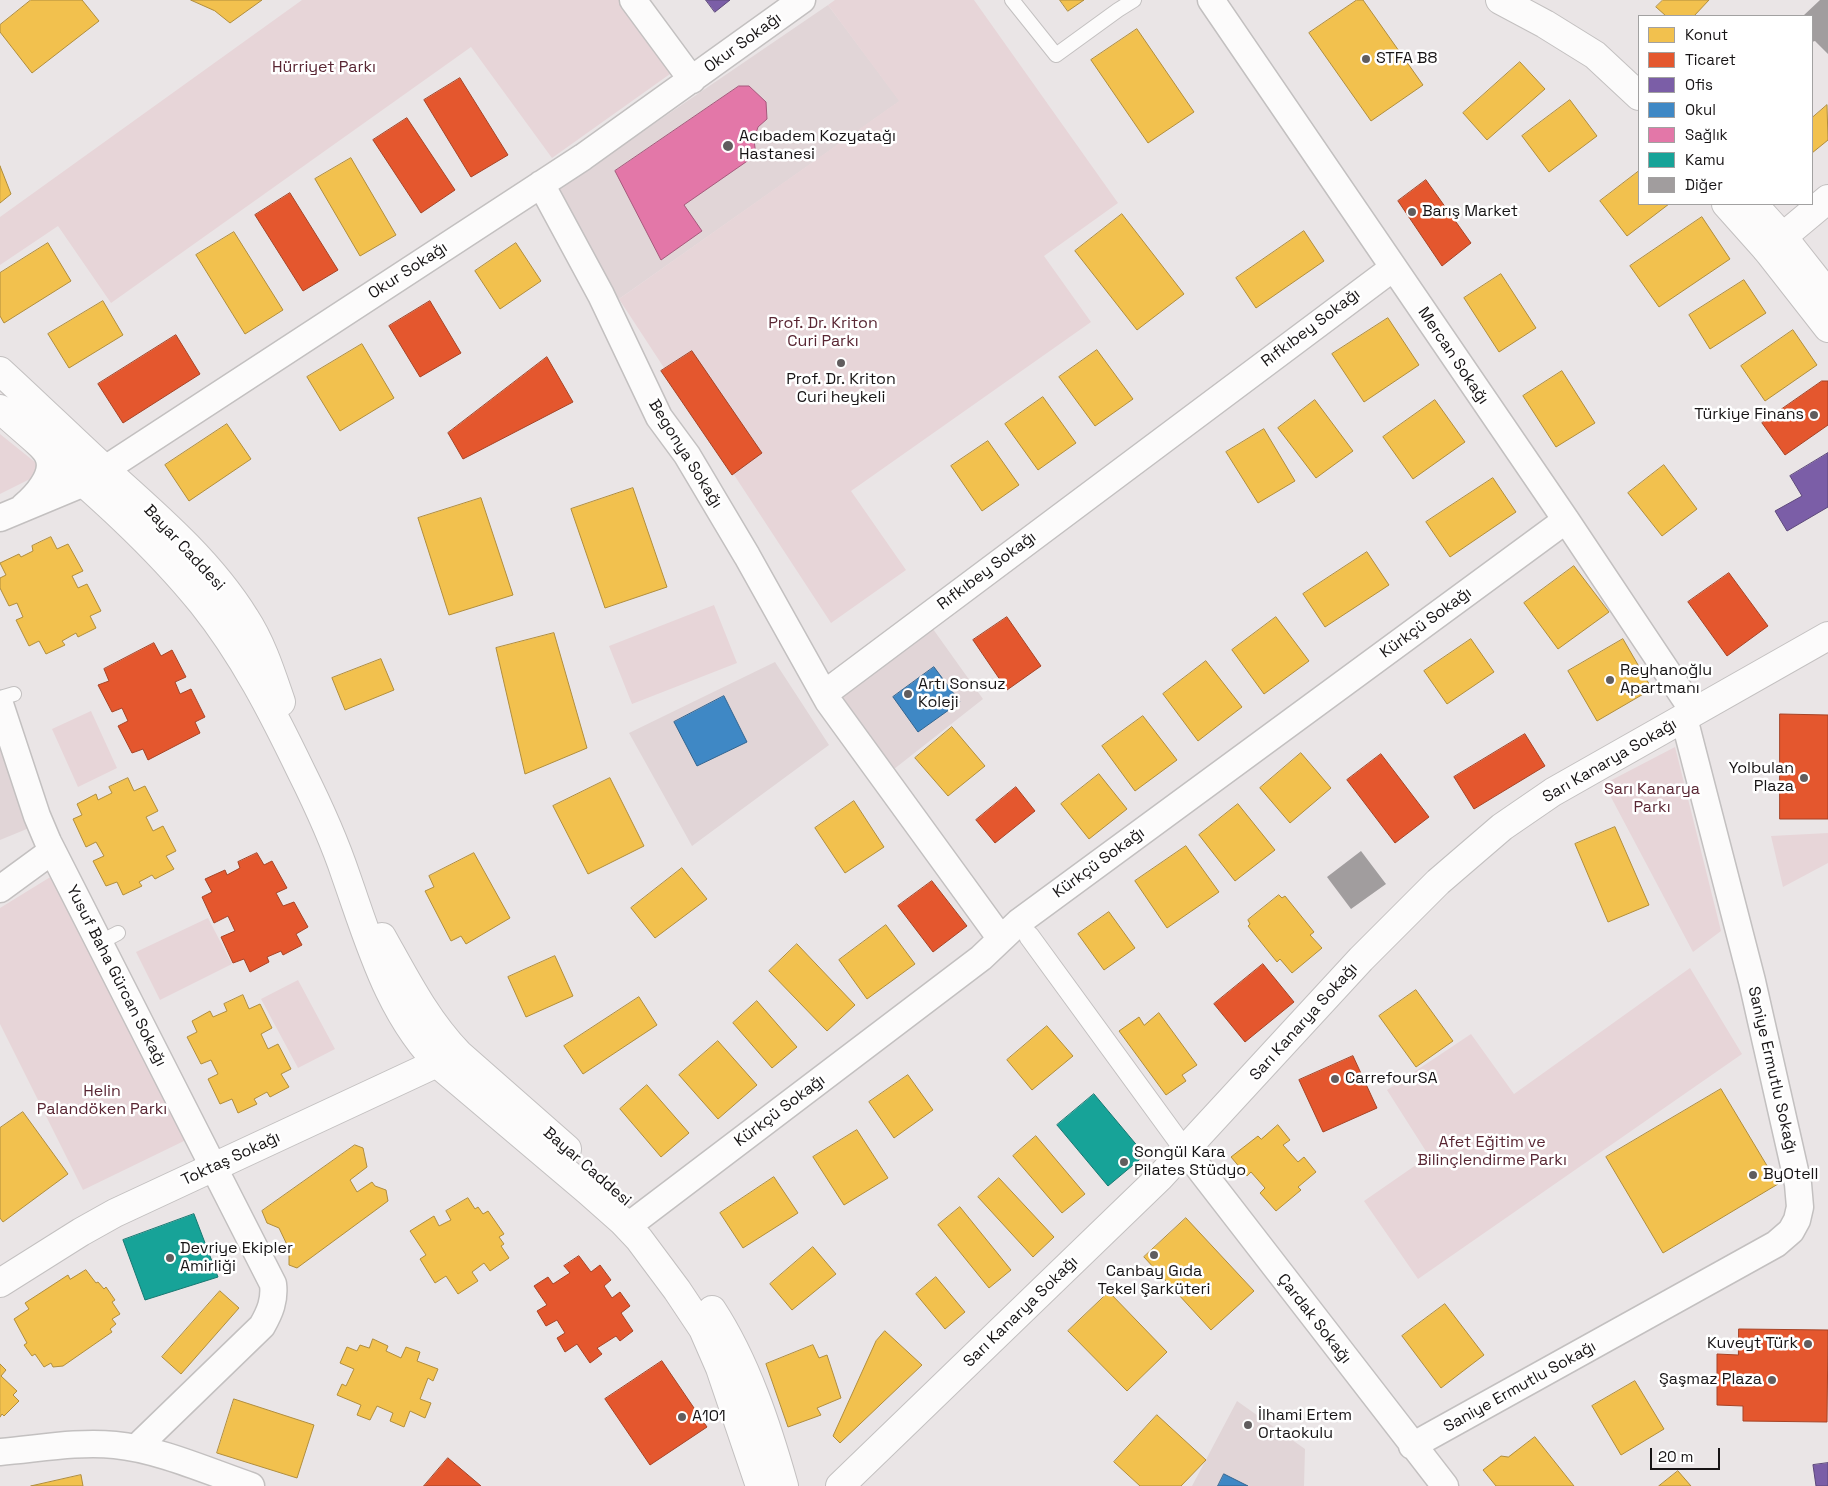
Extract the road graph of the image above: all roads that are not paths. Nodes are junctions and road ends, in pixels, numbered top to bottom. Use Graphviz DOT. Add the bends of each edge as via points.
graph roads {
  1 [pos="633,0"];
  2 [pos="802,0"];
  3 [pos="1012,0"];
  4 [pos="1134,0"];
  5 [pos="1211,0"];
  6 [pos="1500,0"];
  7 [pos="692,80"];
  8 [pos="1638,95"];
  9 [pos="541,184"];
  10 [pos="1828,199"];
  11 [pos="1727,205"];
  12 [pos="1754,205"];
  13 [pos="1775,244"];
  14 [pos="1393,268"];
  15 [pos="1828,294"];
  16 [pos="1828,328"];
  17 [pos="0,371"];
  18 [pos="0,410"];
  19 [pos="35,440"];
  20 [pos="95,476"];
  21 [pos="11,513"];
  22 [pos="1566,520"];
  23 [pos="1828,636"];
  24 [pos="824,694"];
  25 [pos="0,698"];
  26 [pos="7,699"];
  27 [pos="1689,715"];
  28 [pos="52,851"];
  29 [pos="346,876"];
  30 [pos="0,889"];
  31 [pos="1029,936"];
  32 [pos="1001,939"];
  33 [pos="438,1032"];
  34 [pos="438,1063"];
  35 [pos="1185,1150"];
  36 [pos="214,1167"];
  37 [pos="635,1222"];
  38 [pos="0,1283"];
  39 [pos="1412,1446"];
  40 [pos="136,1448"];
  41 [pos="0,1452"];
  42 [pos="243,1485"];
  43 [pos="760,1486"];
  44 [pos="784,1486"];
  45 [pos="840,1486"];
  46 [pos="1445,1486"];
  1 -- 7 [label="street"];
  2 -- 7 [label="street, Okur Sokağı"];
  3 -- 4 [label="lane" via="1056,55"];
  5 -- 14 [label="street, Mercan Sokağı"];
  6 -- 8 [label="main road" via="1595,55"];
  7 -- 9 [label="street, Okur Sokağı"];
  9 -- 20 [label="street, Okur Sokağı"];
  9 -- 24 [label="street, Begonya Sokağı" via="602,295 659,417 687,456 747,556"];
  10 -- 13 [label="main road"];
  11 -- 13 [label="main road"];
  12 -- 13 [label="main road"];
  13 -- 15 [label="main road"];
  13 -- 16 [label="main road"];
  14 -- 22 [label="street, Mercan Sokağı"];
  14 -- 24 [label="street, Rıfkıbey Sokağı"];
  17 -- 20 [label="main road, Bayar Caddesi"];
  18 -- 19 [label="main road, Bayar Caddesi"];
  19 -- 20 [label="main road, Bayar Caddesi"];
  19 -- 21 [label="street" via="48,456 49,472 35,496"];
  20 -- 21 [label="street, Okur Sokağı"];
  20 -- 29 [label="main road, Bayar Caddesi" via="192,552 246,619 268,664 301,771"];
  22 -- 27 [label="street, Mercan Sokağı"];
  22 -- 32 [label="street, Kürkçü Sokağı" via="1015,925"];
  23 -- 27 [label="main road, Sarı Kanarya Sokağı"];
  24 -- 32 [label="street"];
  25 -- 26 [label="lane"];
  26 -- 28 [label="street, Yusuf Baha Gürcan Sokağı" via="37,816"];
  27 -- 35 [label="main road, Sarı Kanarya Sokağı" via="1542,799 1459,862 1361,959"];
  27 -- 39 [label="street, Saniye Ermutlu Sokağı" via="1774,1070 1798,1184 1800,1207 1797,1220 1791,1231 1776,1244"];
  28 -- 30 [label="street"];
  28 -- 36 [label="street, Yusuf Baha Gürcan Sokağı" via="108,938"];
  29 -- 33 [label="main road, Bayar Caddesi"];
  29 -- 34 [label="main road, Bayar Caddesi" via="384,994"];
  31 -- 35 [label="street"];
  32 -- 37 [label="street, Kürkçü Sokağı"];
  33 -- 34 [label="street" via="446,1048"];
  33 -- 37 [label="main road, Bayar Caddesi" via="617,1192"];
  34 -- 36 [label="main road, Toktaş Sokağı"];
  34 -- 37 [label="main road, Bayar Caddesi" via="587,1190"];
  35 -- 39 [label="street, Çardak Sokağı"];
  35 -- 45 [label="main road, Sarı Kanarya Sokağı"];
  36 -- 38 [label="main road, Toktaş Sokağı" via="97,1222"];
  36 -- 40 [label="street, Yusuf Baha Gürcan Sokağı" via="274,1284 272,1307 256,1332"];
  37 -- 43 [label="main road, Bayar Caddesi" via="703,1329 720,1368"];
  37 -- 44 [label="main road, Bayar Caddesi" via="697,1288 722,1326 746,1376"];
  39 -- 46 [label="street, Çardak Sokağı"];
  40 -- 41 [label="street" via="98,1444"];
  40 -- 42 [label="street"];
}
